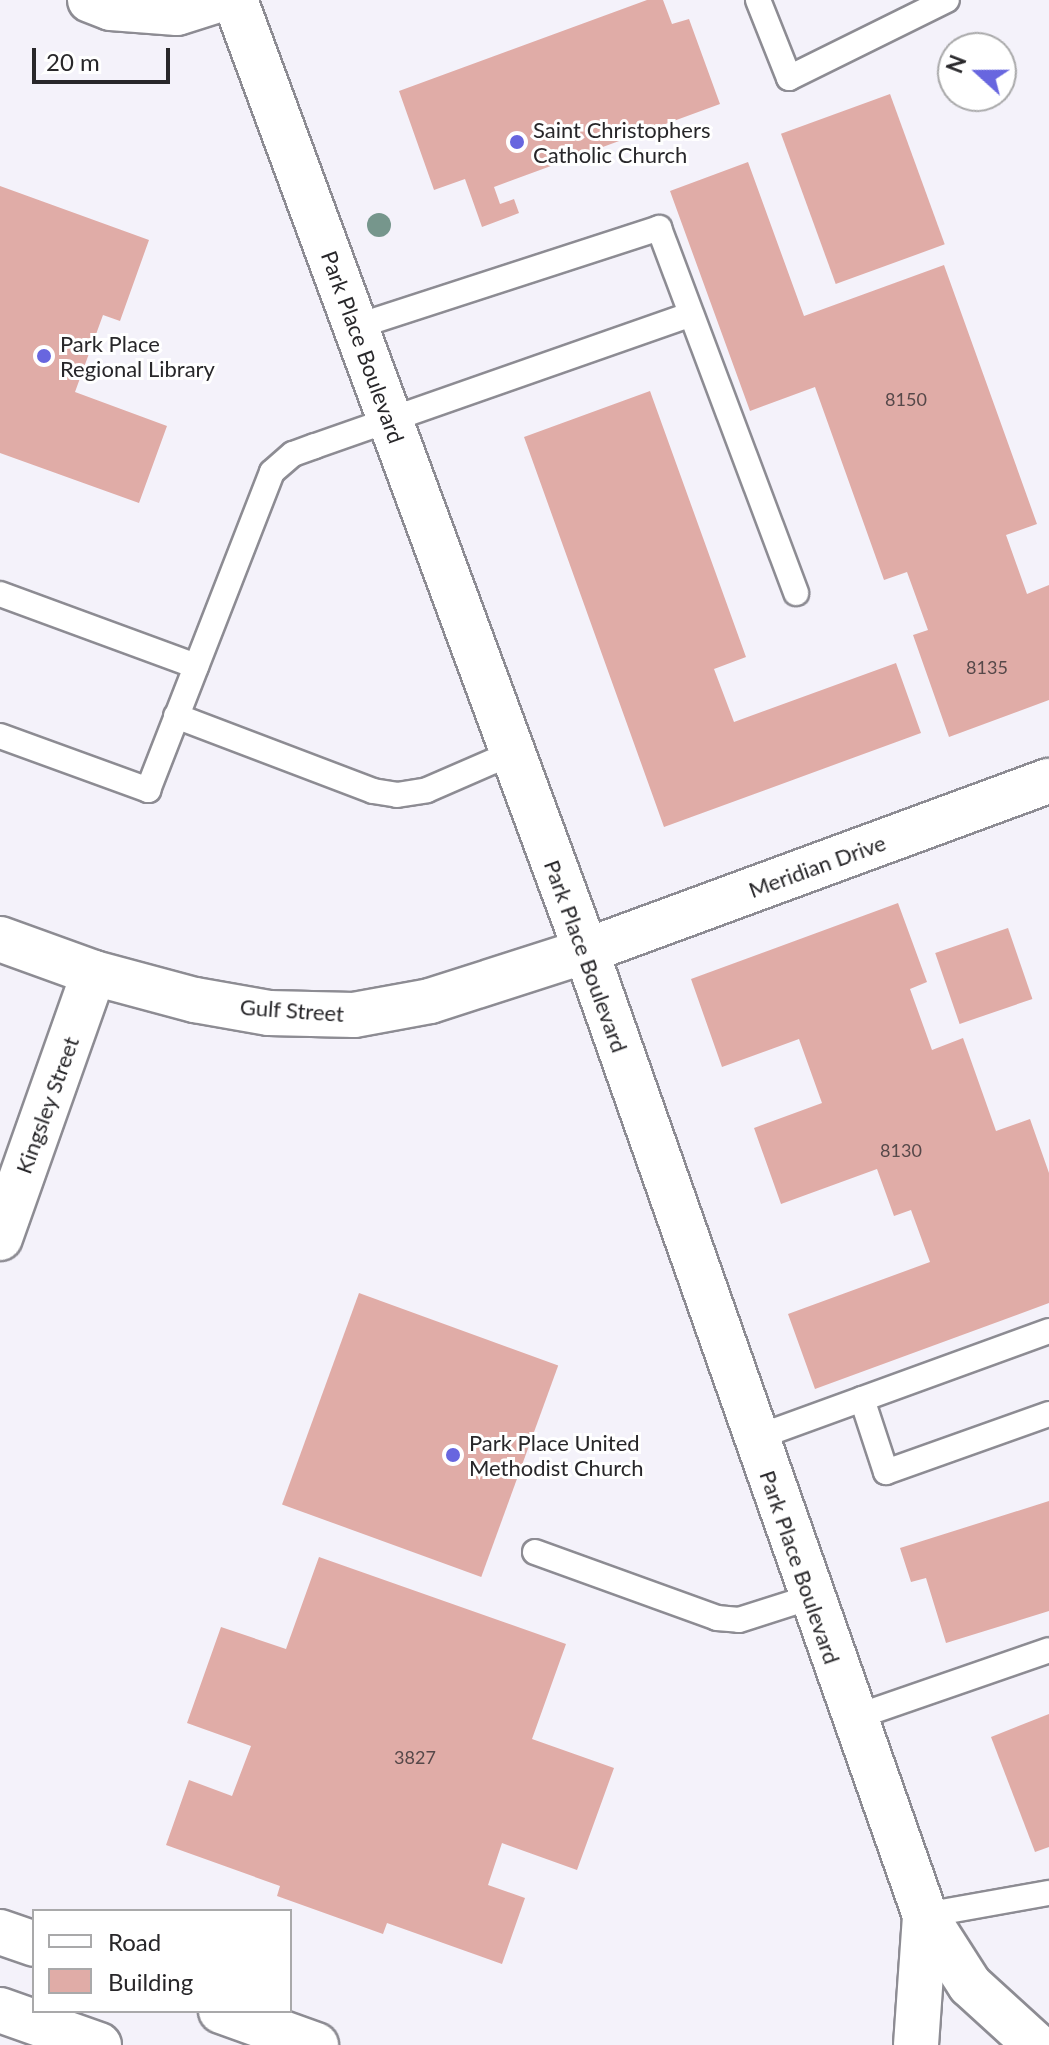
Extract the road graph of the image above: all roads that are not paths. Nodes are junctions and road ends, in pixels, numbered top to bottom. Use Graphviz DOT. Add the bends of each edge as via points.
graph roads {
  1 [pos="90,0"];
  2 [pos="218,0"];
  3 [pos="235,0"];
  4 [pos="758,0"];
  5 [pos="947,0"];
  6 [pos="691,314"];
  7 [pos="355,327"];
  8 [pos="389,418"];
  9 [pos="796,593"];
  10 [pos="0,594"];
  11 [pos="196,666"];
  12 [pos="176,716"];
  13 [pos="0,736"];
  14 [pos="512,753"];
  15 [pos="1049,781"];
  16 [pos="0,939"];
  17 [pos="586,951"];
  18 [pos="94,973"];
  19 [pos="0,1238"];
  20 [pos="1049,1331"];
  21 [pos="862,1399"];
  22 [pos="1049,1414"];
  23 [pos="755,1438"];
  24 [pos="535,1552"];
  25 [pos="811,1597"];
  26 [pos="1049,1650"];
  27 [pos="853,1718"];
  28 [pos="1049,1893"];
  29 [pos="925,1915"];
  30 [pos="0,1932"];
  31 [pos="32,1943"];
  32 [pos="0,2010"];
  33 [pos="227,2013"];
  34 [pos="99,2045"];
  35 [pos="316,2045"];
  36 [pos="916,2045"];
  37 [pos="1036,2045"];
  1 -- 2 [label="street" via="111,8 177,13"];
  3 -- 7 [label="street, Park Place Boulevard"];
  4 -- 5 [label="lane" via="789,78"];
  6 -- 7 [label="lane" via="659,228"];
  6 -- 8 [label="lane"];
  6 -- 9 [label="lane"];
  7 -- 8 [label="street, Park Place Boulevard"];
  8 -- 11 [label="lane" via="293,454 272,472"];
  8 -- 14 [label="street, Park Place Boulevard"];
  10 -- 11 [label="lane"];
  11 -- 12 [label="lane"];
  12 -- 13 [label="lane" via="148,790"];
  12 -- 14 [label="lane" via="373,791 397,795 427,790"];
  14 -- 17 [label="street, Park Place Boulevard"];
  15 -- 17 [label="street, Meridian Drive"];
  16 -- 18 [label="street, Gulf Street"];
  17 -- 18 [label="street, Gulf Street" via="430,1001 354,1015 269,1013"];
  17 -- 23 [label="street, Park Place Boulevard"];
  18 -- 19 [label="street, Kingsley Street"];
  20 -- 21 [label="lane"];
  21 -- 22 [label="lane" via="886,1472"];
  21 -- 23 [label="lane"];
  23 -- 25 [label="street, Park Place Boulevard"];
  24 -- 25 [label="lane" via="717,1618 739,1620"];
  25 -- 27 [label="street, Park Place Boulevard"];
  26 -- 27 [label="lane"];
  27 -- 29 [label="street, Park Place Boulevard"];
  28 -- 29 [label="lane"];
  29 -- 36 [label="street, Park Place Boulevard"];
  29 -- 37 [label="street, Park Place Boulevard" via="970,1985"];
  30 -- 31 [label="street"];
  32 -- 34 [label="street"];
  33 -- 35 [label="street"];
}
